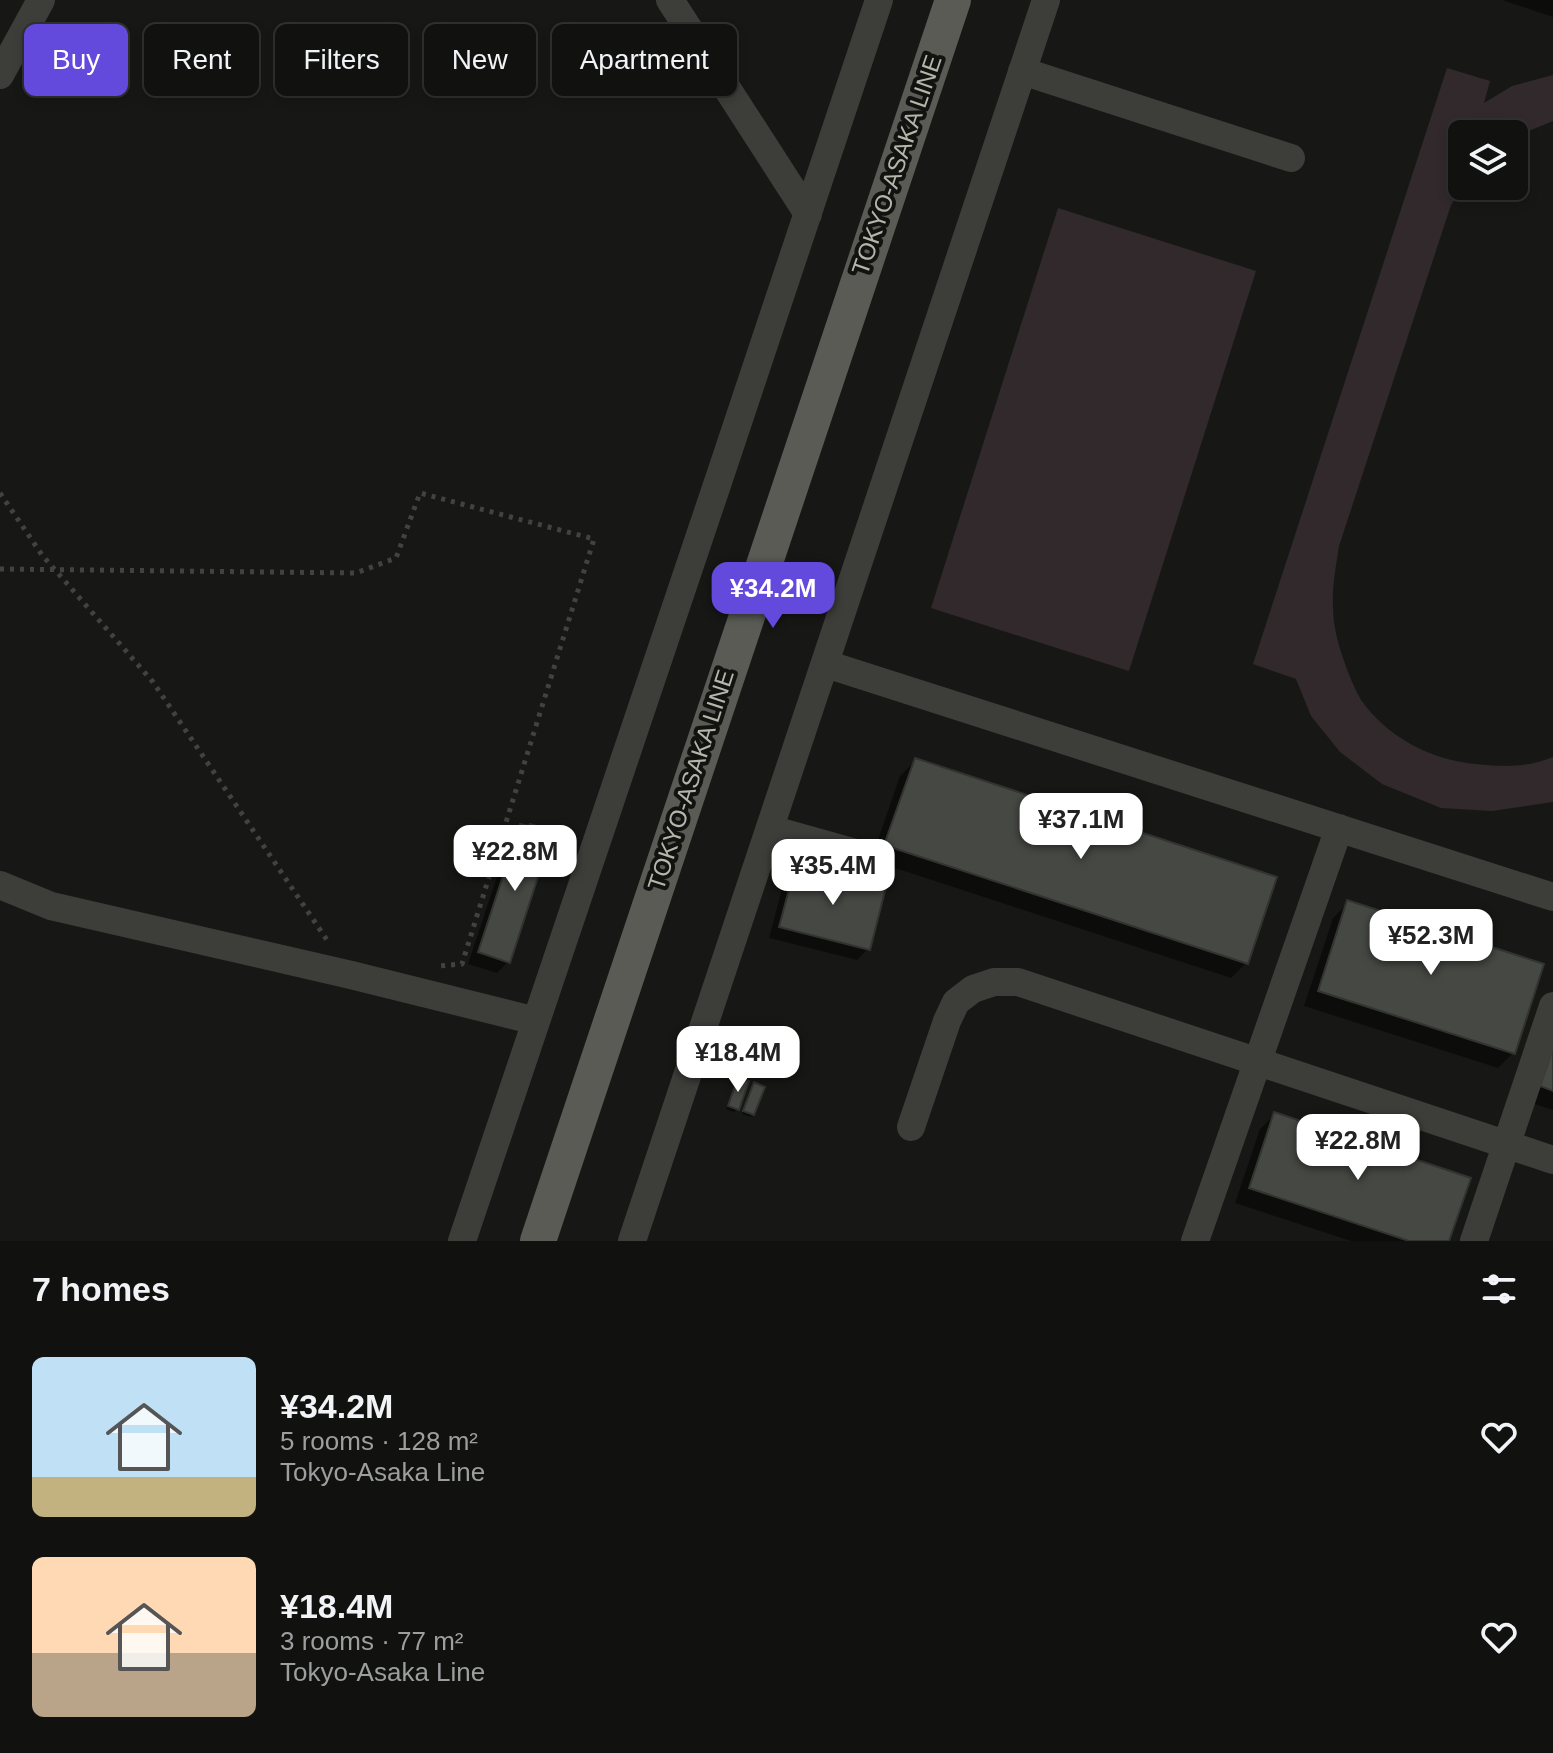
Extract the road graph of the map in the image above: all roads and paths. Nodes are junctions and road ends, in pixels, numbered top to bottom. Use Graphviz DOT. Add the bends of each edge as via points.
graph roads {
  1 [pos="41,0"];
  2 [pos="670,0"];
  3 [pos="879,0"];
  4 [pos="953,0"];
  5 [pos="1046,0"];
  6 [pos="1022,71"];
  7 [pos="0,75"];
  8 [pos="1291,158"];
  9 [pos="808,214"];
  10 [pos="0,493"];
  11 [pos="0,569"];
  12 [pos="55,570"];
  13 [pos="826,664"];
  14 [pos="1339,828"];
  15 [pos="770,829"];
  16 [pos="870,857"];
  17 [pos="0,885"];
  18 [pos="1553,897"];
  19 [pos="430,967"];
  20 [pos="351,975"];
  21 [pos="1553,1006"];
  22 [pos="536,1021"];
  23 [pos="1257,1061"];
  24 [pos="911,1127"];
  25 [pos="1507,1145"];
  26 [pos="1553,1160"];
  27 [pos="462,1241"];
  28 [pos="538,1241"];
  29 [pos="632,1241"];
  30 [pos="1195,1241"];
  31 [pos="1474,1241"];
  1 -- 7 [label="lane"];
  2 -- 9 [label="lane"];
  3 -- 9 [label="lane"];
  4 -- 28 [label="main road, TOKYO-ASAKA LINE"];
  5 -- 6 [label="lane"];
  6 -- 8 [label="lane"];
  6 -- 13 [label="lane"];
  9 -- 22 [label="lane"];
  10 -- 12 [label="path"];
  11 -- 12 [label="path"];
  12 -- 19 [label="path" via="356,573 396,558 420,493 594,539 462,964"];
  12 -- 20 [label="path" via="153,682"];
  13 -- 14 [label="lane"];
  13 -- 15 [label="lane"];
  14 -- 18 [label="lane"];
  14 -- 23 [label="lane"];
  15 -- 16 [label="lane"];
  15 -- 29 [label="lane"];
  17 -- 20 [label="lane" via="51,906"];
  20 -- 22 [label="lane"];
  21 -- 25 [label="lane"];
  22 -- 27 [label="lane"];
  23 -- 24 [label="lane" via="1018,982 994,982 956,1002"];
  23 -- 25 [label="lane"];
  23 -- 30 [label="lane"];
  25 -- 26 [label="lane"];
  25 -- 31 [label="lane"];
}
